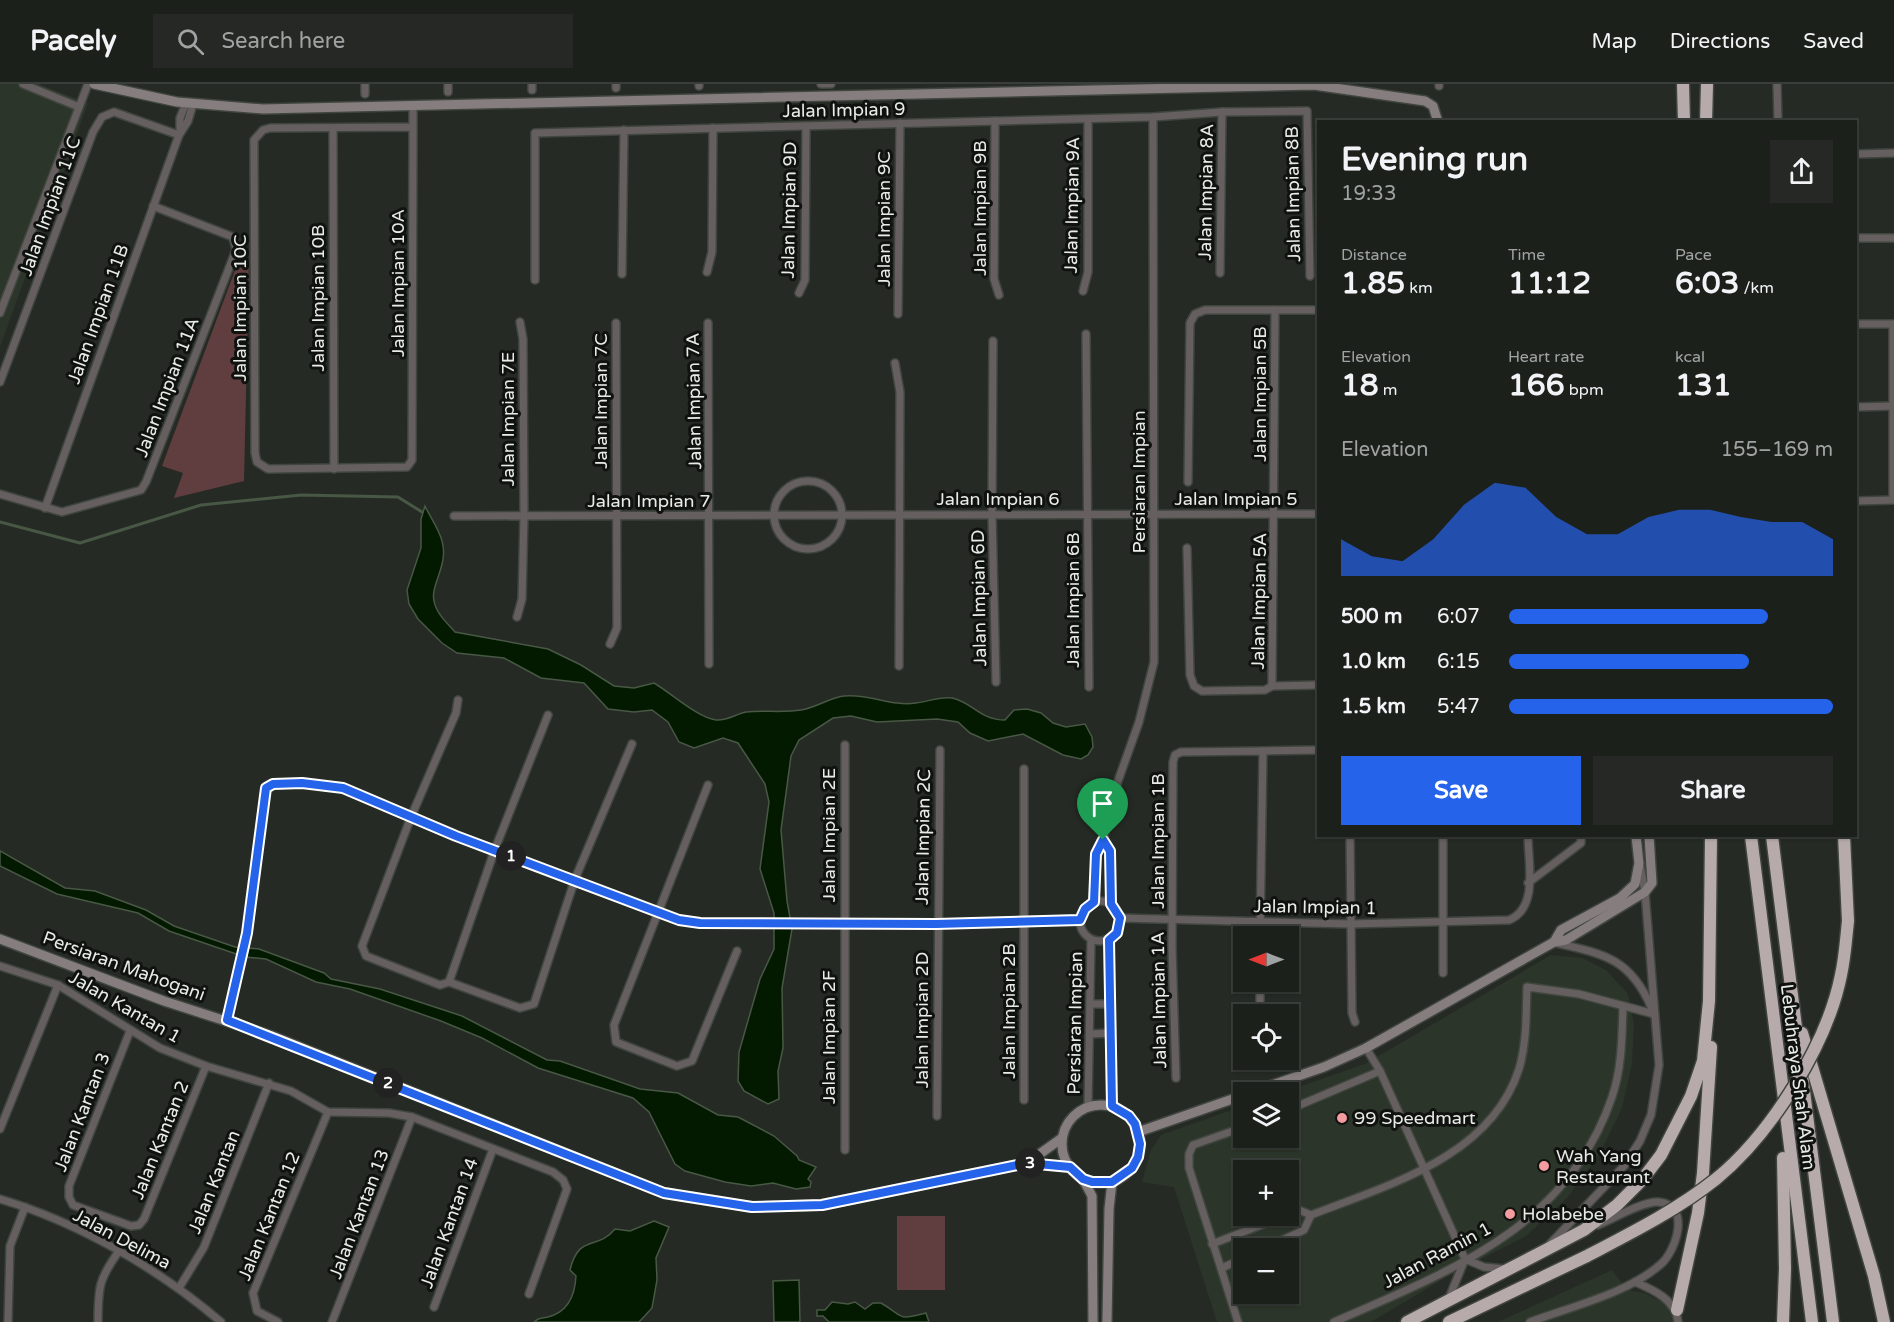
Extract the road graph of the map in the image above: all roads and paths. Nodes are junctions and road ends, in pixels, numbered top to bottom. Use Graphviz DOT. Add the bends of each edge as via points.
graph roads {
  1 [pos="23,84"];
  2 [pos="88,84"];
  3 [pos="94,84"];
  4 [pos="365,84"];
  5 [pos="448,84"];
  6 [pos="821,84"];
  7 [pos="1683,84"];
  8 [pos="1707,84"];
  9 [pos="1777,84"];
  10 [pos="831,85"];
  11 [pos="448,92"];
  12 [pos="365,94"];
  13 [pos="190,104"];
  14 [pos="413,106"];
  15 [pos="79,107"];
  16 [pos="1307,111"];
  17 [pos="1222,112"];
  18 [pos="1153,117"];
  19 [pos="1089,119"];
  20 [pos="1438,120"];
  21 [pos="1684,120"];
  22 [pos="1706,120"];
  23 [pos="1778,120"];
  24 [pos="995,121"];
  25 [pos="900,123"];
  26 [pos="806,126"];
  27 [pos="413,127"];
  28 [pos="333,128"];
  29 [pos="713,128"];
  30 [pos="624,130"];
  31 [pos="180,133"];
  32 [pos="1894,153"];
  33 [pos="1857,154"];
  34 [pos="153,206"];
  35 [pos="1857,238"];
  36 [pos="1894,238"];
  37 [pos="707,272"];
  38 [pos="1220,273"];
  39 [pos="622,274"];
  40 [pos="1310,276"];
  41 [pos="535,280"];
  42 [pos="1083,291"];
  43 [pos="799,293"];
  44 [pos="999,295"];
  45 [pos="1275,310"];
  46 [pos="1317,310"];
  47 [pos="0,313"];
  48 [pos="898,314"];
  49 [pos="520,322"];
  50 [pos="616,323"];
  51 [pos="708,323"];
  52 [pos="1857,324"];
  53 [pos="1894,324"];
  54 [pos="1086,334"];
  55 [pos="993,341"];
  56 [pos="895,363"];
  57 [pos="0,382"];
  58 [pos="1857,406"];
  59 [pos="1893,406"];
  60 [pos="334,469"];
  61 [pos="1188,482"];
  62 [pos="0,494"];
  63 [pos="1894,500"];
  64 [pos="1857,501"];
  65 [pos="45,507"];
  66 [pos="900,513"];
  67 [pos="1275,513"];
  68 [pos="1317,513"];
  69 [pos="992,514"];
  70 [pos="1088,514"];
  71 [pos="1154,514"];
  72 [pos="524,515"];
  73 [pos="616,515"];
  74 [pos="842,515"];
  75 [pos="454,516"];
  76 [pos="710,516"];
  77 [pos="774,516"];
  78 [pos="1187,548"];
  79 [pos="517,617"];
  80 [pos="610,644"];
  81 [pos="710,664"];
  82 [pos="899,666"];
  83 [pos="996,682"];
  84 [pos="1272,686"];
  85 [pos="1317,686"];
  86 [pos="1089,687"];
  87 [pos="458,700"];
  88 [pos="548,715"];
  89 [pos="632,744"];
  90 [pos="845,746"];
  91 [pos="940,750"];
  92 [pos="1317,750"];
  93 [pos="1263,751"];
  94 [pos="1024,769"];
  95 [pos="708,785"];
  96 [pos="411,817"];
  97 [pos="1350,837"];
  98 [pos="1443,837"];
  99 [pos="1528,837"];
  100 [pos="1581,837"];
  101 [pos="1636,837"];
  102 [pos="1649,837"];
  103 [pos="1711,837"];
  104 [pos="1750,837"];
  105 [pos="1772,837"];
  106 [pos="1844,837"];
  107 [pos="1103,840"];
  108 [pos="495,849"];
  109 [pos="1639,863"];
  110 [pos="574,879"];
  111 [pos="1528,884"];
  112 [pos="1646,891"];
  113 [pos="1094,902"];
  114 [pos="1111,904"];
  115 [pos="657,911"];
  116 [pos="1120,918"];
  117 [pos="1080,920"];
  118 [pos="1172,921"];
  119 [pos="1025,922"];
  120 [pos="1260,922"];
  121 [pos="1444,922"];
  122 [pos="844,924"];
  123 [pos="936,924"];
  124 [pos="1351,924"];
  125 [pos="1260,926"];
  126 [pos="0,939"];
  127 [pos="1091,939"];
  128 [pos="1109,940"];
  129 [pos="1554,942"];
  130 [pos="737,951"];
  131 [pos="0,966"];
  132 [pos="1443,973"];
  133 [pos="449,982"];
  134 [pos="58,986"];
  135 [pos="1789,986"];
  136 [pos="1709,1001"];
  137 [pos="1091,1004"];
  138 [pos="1111,1004"];
  139 [pos="1623,1006"];
  140 [pos="1654,1014"];
  141 [pos="227,1020"];
  142 [pos="1355,1022"];
  143 [pos="130,1031"];
  144 [pos="1111,1033"];
  145 [pos="1090,1034"];
  146 [pos="1366,1048"];
  147 [pos="1778,1062"];
  148 [pos="206,1066"];
  149 [pos="1380,1071"];
  150 [pos="1176,1078"];
  151 [pos="1281,1082"];
  152 [pos="269,1083"];
  153 [pos="1233,1099"];
  154 [pos="1024,1100"];
  155 [pos="1299,1105"];
  156 [pos="1112,1106"];
  157 [pos="1088,1107"];
  158 [pos="328,1112"];
  159 [pos="937,1116"];
  160 [pos="412,1117"];
  161 [pos="0,1129"];
  162 [pos="1233,1131"];
  163 [pos="1138,1132"];
  164 [pos="1062,1138"];
  165 [pos="492,1149"];
  166 [pos="845,1150"];
  167 [pos="1027,1163"];
  168 [pos="1070,1167"];
  169 [pos="1423,1171"];
  170 [pos="1083,1179"];
  171 [pos="1112,1182"];
  172 [pos="0,1199"];
  173 [pos="25,1207"];
  174 [pos="1299,1210"];
  175 [pos="1311,1215"];
  176 [pos="106,1216"];
  177 [pos="1259,1226"];
  178 [pos="1584,1230"];
  179 [pos="1287,1238"];
  180 [pos="1212,1244"];
  181 [pos="119,1251"];
  182 [pos="1540,1254"];
  183 [pos="1465,1259"];
  184 [pos="1233,1263"];
  185 [pos="1221,1268"];
  186 [pos="1510,1270"];
  187 [pos="1635,1282"];
  188 [pos="179,1288"];
  189 [pos="529,1294"];
  190 [pos="1446,1304"];
  191 [pos="434,1307"];
  192 [pos="1677,1316"];
  193 [pos="8,1322"];
  194 [pos="98,1322"];
  195 [pos="221,1322"];
  196 [pos="278,1322"];
  197 [pos="332,1322"];
  198 [pos="1093,1322"];
  199 [pos="1107,1322"];
  200 [pos="1238,1322"];
  201 [pos="1334,1322"];
  202 [pos="1407,1322"];
  203 [pos="1449,1322"];
  204 [pos="1530,1322"];
  205 [pos="1783,1322"];
  206 [pos="1812,1322"];
  207 [pos="1833,1322"];
  208 [pos="1884,1322"];
  1 -- 15 [label="street"];
  2 -- 15 [label="street"];
  3 -- 13 [label="street"];
  4 -- 12 [label="street"];
  5 -- 11 [label="street"];
  6 -- 10 [label="street"];
  7 -- 21 [label="highway"];
  8 -- 22 [label="highway"];
  9 -- 23 [label="street"];
  13 -- 14 [label="street" via="263,109"];
  13 -- 31 [label="street, Jalan Impian 11B" via="188,121"];
  14 -- 20 [label="street" via="1282,84 1345,88 1425,101 1434,106"];
  14 -- 27 [label="street, Jalan Impian 10A"];
  15 -- 47 [label="street"];
  16 -- 17 [label="street, Jalan Impian 9"];
  16 -- 40 [label="street, Jalan Impian 8B"];
  17 -- 18 [label="street, Jalan Impian 9"];
  17 -- 38 [label="street, Jalan Impian 8A"];
  18 -- 19 [label="street, Jalan Impian 9"];
  18 -- 71 [label="street, Persiaran Impian"];
  19 -- 24 [label="street, Jalan Impian 9"];
  19 -- 42 [label="street, Jalan Impian 9A" via="1088,272"];
  24 -- 25 [label="street, Jalan Impian 9"];
  24 -- 44 [label="street, Jalan Impian 9B" via="994,279"];
  25 -- 26 [label="street, Jalan Impian 9"];
  25 -- 48 [label="street, Jalan Impian 9C"];
  26 -- 29 [label="street, Jalan Impian 9"];
  26 -- 43 [label="street, Jalan Impian 9D" via="805,280"];
  27 -- 28 [label="street"];
  27 -- 60 [label="street, Jalan Impian 10A" via="412,460 407,467"];
  28 -- 60 [label="street, Jalan Impian 10B"];
  28 -- 60 [label="street, Jalan Impian 10C" via="270,128 254,140 257,462 268,469"];
  29 -- 30 [label="street, Jalan Impian 9"];
  29 -- 37 [label="street" via="712,252"];
  30 -- 39 [label="street"];
  30 -- 41 [label="street, Jalan Impian 9" via="535,133"];
  31 -- 34 [label="street, Jalan Impian 11B"];
  31 -- 57 [label="street, Jalan Impian 11C" via="114,112 102,117 93,132"];
  32 -- 33 [label="street"];
  34 -- 65 [label="street, Jalan Impian 11B"];
  34 -- 65 [label="street, Jalan Impian 11A" via="233,237 236,250 141,490 62,512"];
  35 -- 36 [label="street"];
  45 -- 46 [label="street"];
  45 -- 61 [label="street, Jalan Impian 5B" via="1205,310 1195,314 1190,323"];
  45 -- 67 [label="street, Jalan Impian 5B"];
  49 -- 72 [label="street, Jalan Impian 7E"];
  50 -- 73 [label="street, Jalan Impian 7C"];
  51 -- 76 [label="street, Jalan Impian 7A"];
  52 -- 53 [label="street"];
  53 -- 59 [label="street"];
  54 -- 70 [label="street, Jalan Impian 6B"];
  55 -- 69 [label="street, Jalan Impian 6D"];
  56 -- 66 [label="street" via="900,392"];
  58 -- 59 [label="street"];
  59 -- 63 [label="street"];
  62 -- 65 [label="street, Jalan Impian 11A"];
  63 -- 64 [label="street"];
  66 -- 69 [label="street, Jalan Impian 6"];
  66 -- 74 [label="street, Jalan Impian 6"];
  66 -- 82 [label="street"];
  67 -- 68 [label="street, Jalan Impian 5"];
  67 -- 71 [label="street, Jalan Impian 5"];
  67 -- 84 [label="street, Jalan Impian 5A"];
  69 -- 70 [label="street, Jalan Impian 6"];
  69 -- 83 [label="street, Jalan Impian 6D"];
  70 -- 71 [label="street, Jalan Impian 6"];
  70 -- 86 [label="street, Jalan Impian 6B"];
  71 -- 107 [label="street, Persiaran Impian" via="1154,662"];
  72 -- 73 [label="street, Jalan Impian 7"];
  72 -- 75 [label="street, Jalan Impian 7"];
  72 -- 79 [label="street, Jalan Impian 7E" via="522,599"];
  73 -- 76 [label="street, Jalan Impian 7"];
  73 -- 80 [label="street, Jalan Impian 7C" via="616,628"];
  74 -- 77 [label="street, Jalan Impian 7"];
  74 -- 77 [label="street" via="834,537 815,549 803,549 783,538"];
  74 -- 77 [label="street" via="835,494 818,482 807,481 787,488"];
  76 -- 77 [label="street, Jalan Impian 7"];
  76 -- 81 [label="street, Jalan Impian 7A"];
  78 -- 84 [label="street, Jalan Impian 5A" via="1190,675 1194,686 1202,691 1264,690"];
  84 -- 85 [label="street"];
  87 -- 96 [label="street"];
  88 -- 108 [label="street"];
  89 -- 110 [label="street"];
  90 -- 122 [label="street, Jalan Impian 2E"];
  91 -- 123 [label="street, Jalan Impian 2C"];
  92 -- 93 [label="street"];
  93 -- 118 [label="street, Jalan Impian 1B" via="1175,755"];
  93 -- 120 [label="street"];
  94 -- 119 [label="street, Jalan Impian 2B"];
  95 -- 115 [label="street"];
  96 -- 108 [label="street"];
  96 -- 133 [label="street" via="362,946 366,956 403,972 440,985"];
  96 -- 141 [label="street" via="343,788 302,783 268,785 247,933"];
  97 -- 124 [label="street"];
  98 -- 121 [label="street"];
  99 -- 111 [label="street"];
  100 -- 111 [label="street" via="1581,843"];
  101 -- 109 [label="street"];
  102 -- 112 [label="street" via="1652,883"];
  103 -- 136 [label="highway"];
  104 -- 147 [label="highway, Lebuhraya Shah Alam"];
  105 -- 135 [label="highway, Lebuhraya Shah Alam"];
  106 -- 203 [label="highway, bridge" via="1848,921 1841,976 1823,1028 1796,1081 1764,1130 1743,1154 1687,1200 1587,1256"];
  107 -- 113 [label="street, Persiaran Impian" via="1096,854"];
  107 -- 114 [label="street, Persiaran Impian" via="1110,851"];
  108 -- 110 [label="street"];
  108 -- 133 [label="street"];
  109 -- 112 [label="street"];
  109 -- 129 [label="street" via="1638,876 1628,891 1561,930"];
  110 -- 115 [label="street"];
  110 -- 133 [label="street" via="534,1004 520,1008"];
  111 -- 121 [label="street, Jalan Impian 1" via="1528,902 1523,913 1509,920"];
  112 -- 129 [label="street" via="1566,940"];
  112 -- 140 [label="street"];
  113 -- 114 [label="street"];
  113 -- 117 [label="street"];
  114 -- 116 [label="street"];
  115 -- 122 [label="street" via="700,923"];
  115 -- 130 [label="street" via="614,1025 616,1042 677,1066 692,1061"];
  116 -- 118 [label="street, Jalan Impian 1"];
  116 -- 128 [label="street" via="1117,933"];
  117 -- 119 [label="street"];
  117 -- 127 [label="street" via="1084,933"];
  118 -- 120 [label="street, Jalan Impian 1"];
  118 -- 150 [label="street, Jalan Impian 1A"];
  119 -- 123 [label="street"];
  119 -- 154 [label="street, Jalan Impian 2B"];
  120 -- 124 [label="street, Jalan Impian 1"];
  120 -- 125 [label="street"];
  121 -- 124 [label="street, Jalan Impian 1"];
  121 -- 132 [label="street"];
  122 -- 123 [label="street"];
  122 -- 166 [label="street, Jalan Impian 2F"];
  123 -- 159 [label="street, Jalan Impian 2D"];
  124 -- 142 [label="street"];
  126 -- 141 [label="street, Persiaran Mahogani" via="164,1001"];
  127 -- 128 [label="street"];
  127 -- 137 [label="street, Persiaran Impian"];
  128 -- 138 [label="street, Persiaran Impian"];
  129 -- 140 [label="street" via="1580,946 1613,959 1644,990"];
  129 -- 146 [label="street"];
  131 -- 134 [label="street, Jalan Kantan 1"];
  134 -- 143 [label="street, Jalan Kantan 1"];
  134 -- 161 [label="street"];
  135 -- 207 [label="highway, Lebuhraya Shah Alam"];
  135 -- 208 [label="highway" via="1874,1275"];
  136 -- 178 [label="highway" via="1703,1061 1675,1130 1642,1180"];
  136 -- 192 [label="highway" via="1711,1056 1703,1173"];
  137 -- 138 [label="street"];
  137 -- 145 [label="street, Persiaran Impian"];
  138 -- 144 [label="street, Persiaran Impian"];
  139 -- 140 [label="street"];
  139 -- 169 [label="street" via="1570,992 1527,987 1526,1037 1510,1090 1487,1123"];
  139 -- 183 [label="street, Jalan Ramin 1" via="1620,1063 1612,1096 1575,1172 1518,1229"];
  140 -- 182 [label="street" via="1659,1065 1651,1114 1640,1141 1601,1193"];
  141 -- 167 [label="street, Persiaran Mahogani" via="664,1193 752,1207 822,1205"];
  143 -- 148 [label="street, Jalan Kantan 1"];
  143 -- 176 [label="street, Jalan Kantan 3" via="69,1186 74,1205"];
  144 -- 145 [label="street"];
  144 -- 156 [label="street, Persiaran Impian"];
  145 -- 157 [label="street, Persiaran Impian"];
  146 -- 149 [label="street"];
  146 -- 151 [label="street"];
  147 -- 205 [label="highway" via="1785,1193"];
  147 -- 206 [label="highway, Lebuhraya Shah Alam"];
  148 -- 152 [label="street, Jalan Kantan 1"];
  148 -- 176 [label="street, Jalan Kantan 2" via="144,1219 131,1226"];
  149 -- 155 [label="street"];
  149 -- 169 [label="street"];
  152 -- 158 [label="street, Jalan Kantan 1"];
  152 -- 188 [label="street, Jalan Kantan" via="204,1247"];
  153 -- 163 [label="street"];
  156 -- 157 [label="street"];
  156 -- 163 [label="street" via="1129,1116"];
  157 -- 164 [label="street" via="1074,1116"];
  158 -- 160 [label="street"];
  158 -- 196 [label="street, Jalan Kantan 12" via="253,1293 257,1311"];
  160 -- 165 [label="street"];
  160 -- 197 [label="street, Jalan Kantan 13"];
  162 -- 180 [label="street" via="1193,1145 1189,1154 1194,1191"];
  163 -- 171 [label="street" via="1138,1157 1123,1176"];
  164 -- 167 [label="street"];
  164 -- 168 [label="street"];
  165 -- 189 [label="street" via="535,1163 563,1180 567,1189"];
  165 -- 191 [label="street, Jalan Kantan 14"];
  167 -- 168 [label="street"];
  168 -- 170 [label="street"];
  169 -- 175 [label="street"];
  169 -- 183 [label="street"];
  170 -- 171 [label="street"];
  170 -- 198 [label="street" via="1092,1196"];
  171 -- 199 [label="street"];
  172 -- 173 [label="street, Jalan Delima"];
  173 -- 181 [label="street, Jalan Delima"];
  173 -- 193 [label="street" via="10,1246"];
  174 -- 175 [label="street"];
  175 -- 179 [label="street" via="1304,1230"];
  177 -- 180 [label="street"];
  178 -- 182 [label="highway"];
  178 -- 187 [label="street" via="1649,1203 1666,1204 1675,1214 1678,1235 1670,1256"];
  180 -- 185 [label="street"];
  181 -- 188 [label="street, Jalan Delima"];
  181 -- 194 [label="street" via="102,1274"];
  182 -- 186 [label="highway"];
  183 -- 186 [label="street" via="1485,1268"];
  183 -- 190 [label="street"];
  183 -- 201 [label="street, Jalan Ramin 1"];
  184 -- 185 [label="street"];
  185 -- 200 [label="street"];
  186 -- 190 [label="highway"];
  187 -- 192 [label="street" via="1654,1290"];
  187 -- 204 [label="street"];
  188 -- 195 [label="street, Jalan Delima"];
  190 -- 202 [label="highway"];
}
